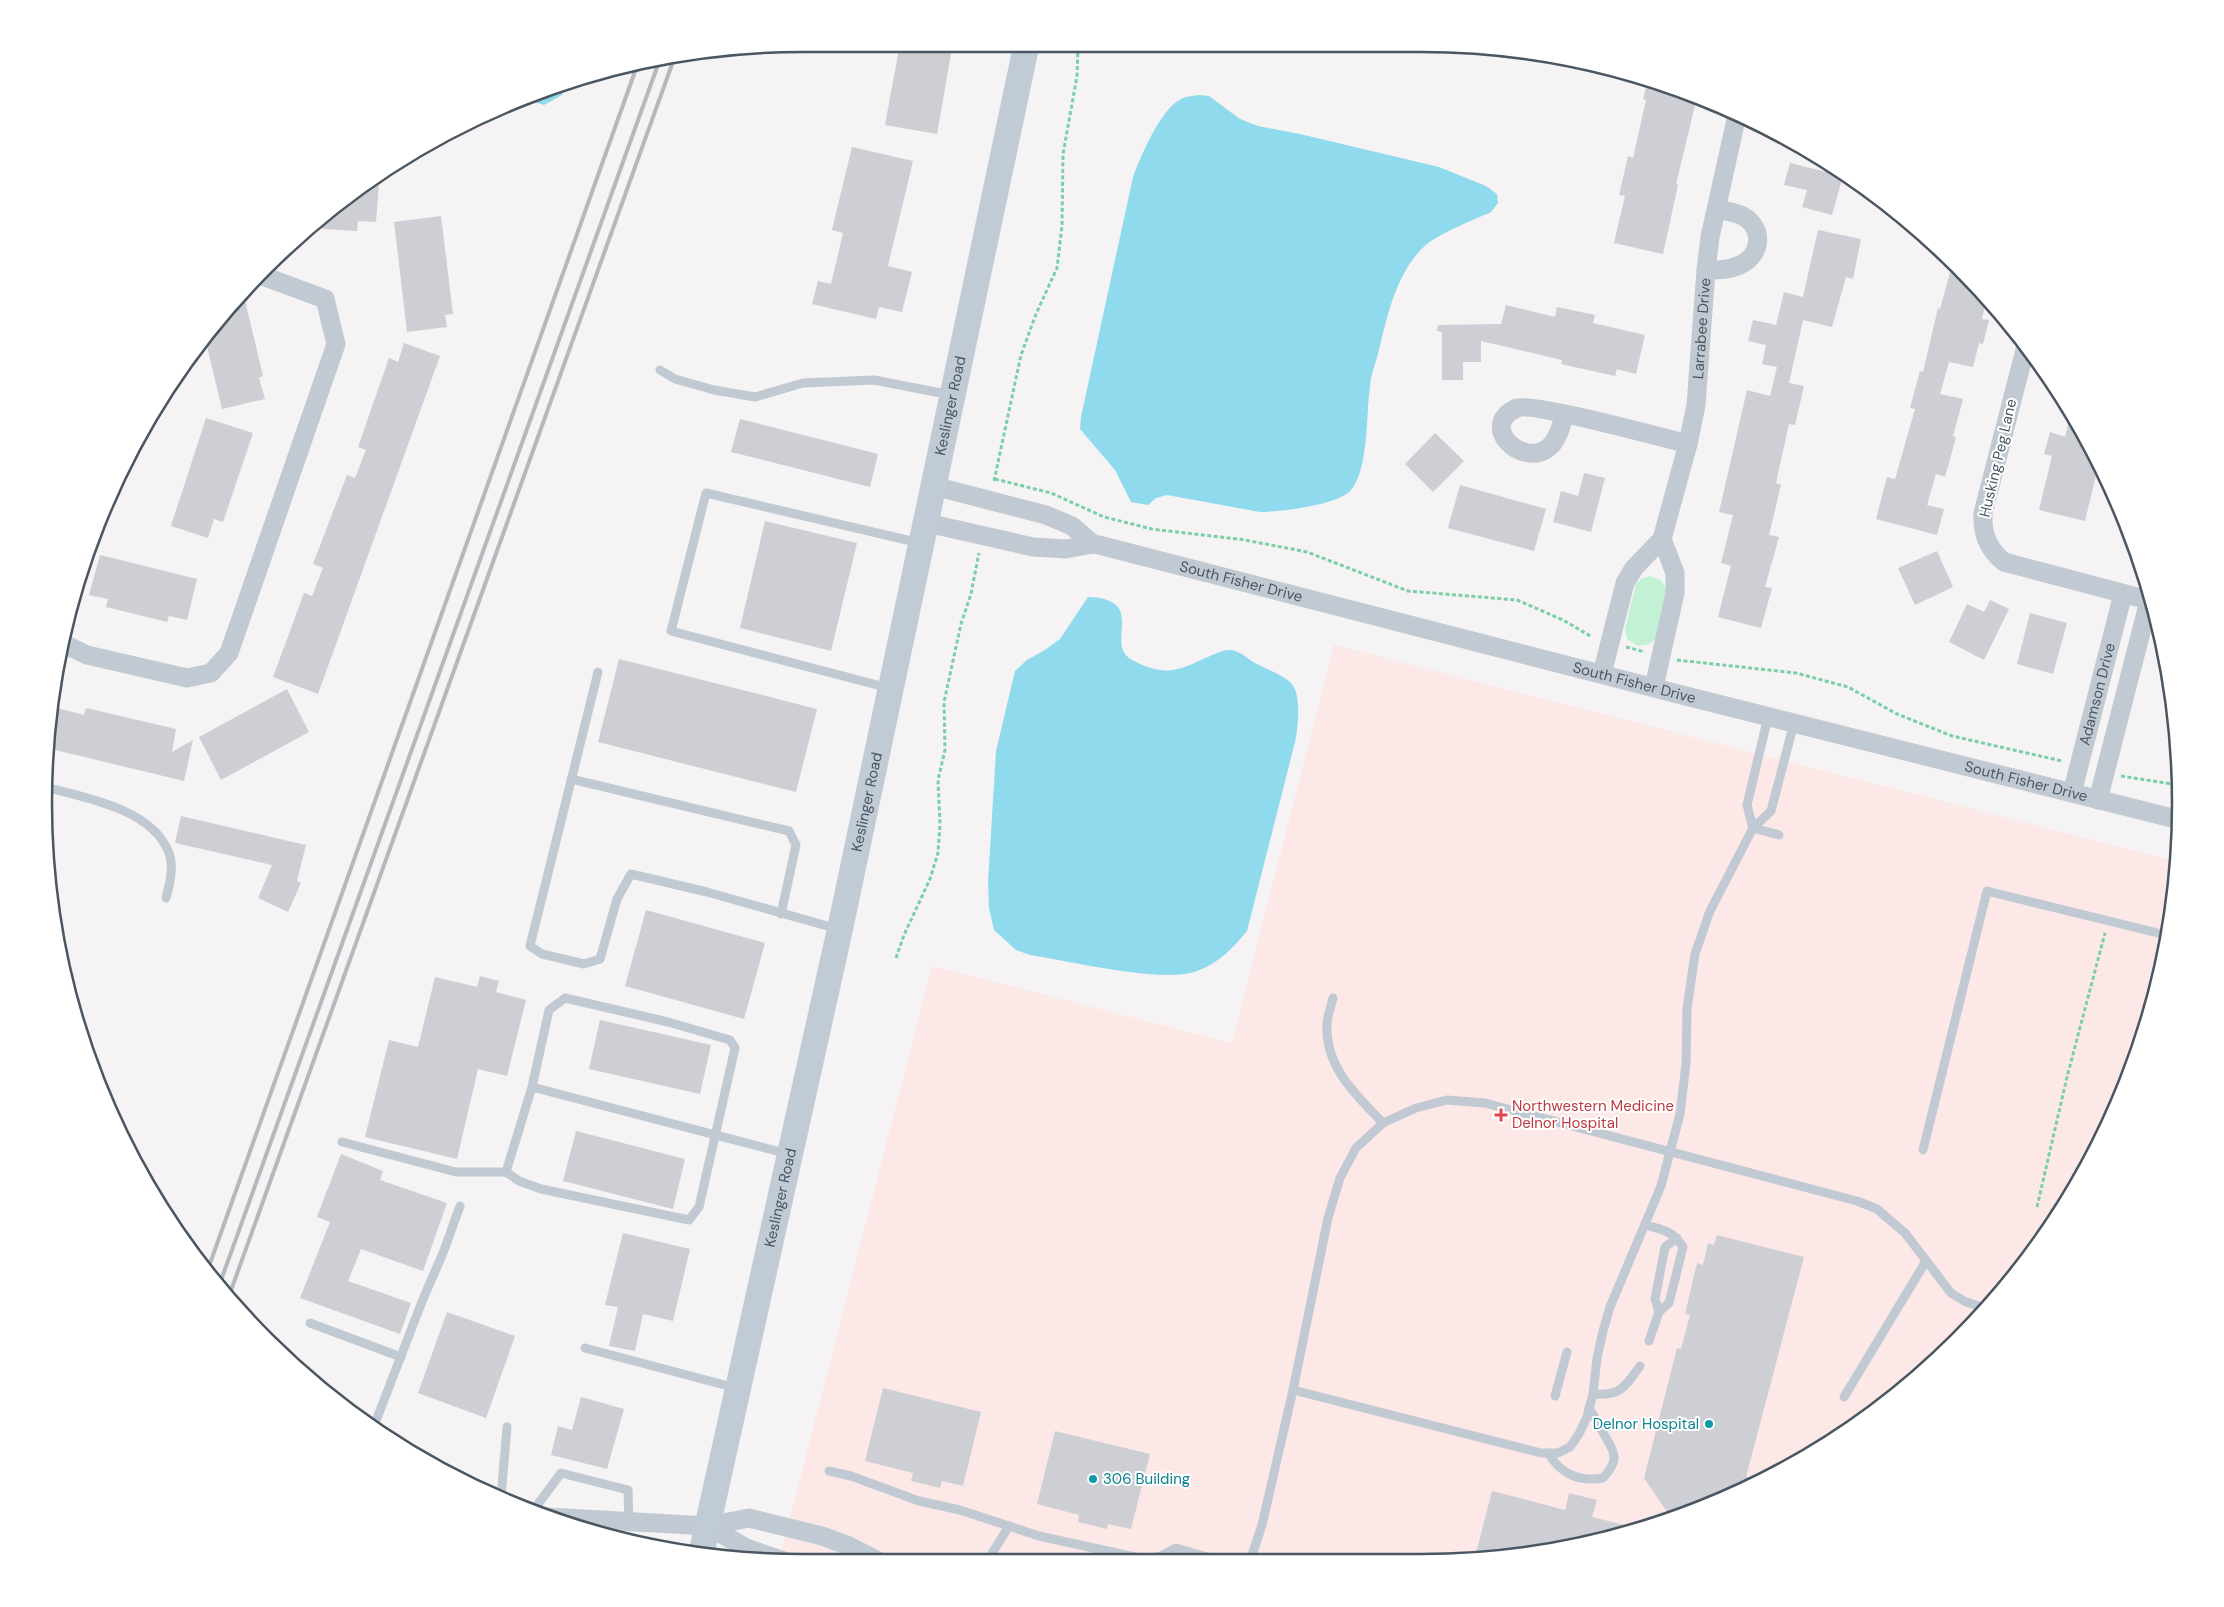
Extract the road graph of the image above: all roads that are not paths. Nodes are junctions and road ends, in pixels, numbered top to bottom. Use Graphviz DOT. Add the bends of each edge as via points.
graph roads {
  1 [pos="1025,52"];
  2 [pos="1736,122"];
  3 [pos="1717,208"];
  4 [pos="1706,270"];
  5 [pos="267,278"];
  6 [pos="2023,356"];
  7 [pos="660,370"];
  8 [pos="954,395"];
  9 [pos="1565,414"];
  10 [pos="1688,444"];
  11 [pos="934,486"];
  12 [pos="925,533"];
  13 [pos="1662,539"];
  14 [pos="1096,544"];
  15 [pos="2123,594"];
  16 [pos="2143,599"];
  17 [pos="2147,615"];
  18 [pos="69,647"];
  19 [pos="598,672"];
  20 [pos="1602,674"];
  21 [pos="1654,687"];
  22 [pos="892,689"];
  23 [pos="1768,716"];
  24 [pos="1794,723"];
  25 [pos="571,780"];
  26 [pos="53,789"];
  27 [pos="2072,793"];
  28 [pos="2098,800"];
  29 [pos="2171,818"];
  30 [pos="1754,828"];
  31 [pos="1779,835"];
  32 [pos="166,898"];
  33 [pos="781,914"];
  34 [pos="840,929"];
  35 [pos="2160,933"];
  36 [pos="1333,998"];
  37 [pos="532,1088"];
  38 [pos="1383,1123"];
  39 [pos="716,1136"];
  40 [pos="342,1142"];
  41 [pos="1924,1150"];
  42 [pos="1670,1153"];
  43 [pos="791,1155"];
  44 [pos="506,1172"];
  45 [pos="460,1206"];
  46 [pos="1645,1225"];
  47 [pos="1677,1238"];
  48 [pos="1926,1260"];
  49 [pos="1979,1306"];
  50 [pos="1659,1312"];
  51 [pos="310,1323"];
  52 [pos="1649,1340"];
  53 [pos="586,1348"];
  54 [pos="1566,1352"];
  55 [pos="401,1357"];
  56 [pos="1640,1366"];
  57 [pos="738,1389"];
  58 [pos="1293,1390"];
  59 [pos="1593,1394"];
  60 [pos="1555,1396"];
  61 [pos="1844,1397"];
  62 [pos="1589,1408"];
  63 [pos="376,1421"];
  64 [pos="507,1427"];
  65 [pos="1548,1453"];
  66 [pos="829,1471"];
  67 [pos="502,1491"];
  68 [pos="548,1509"];
  69 [pos="572,1518"];
  70 [pos="629,1522"];
  71 [pos="708,1526"];
  72 [pos="1008,1526"];
  73 [pos="703,1548"];
  74 [pos="761,1553"];
  75 [pos="864,1554"];
  76 [pos="992,1554"];
  77 [pos="1122,1554"];
  78 [pos="1165,1554"];
  79 [pos="1197,1554"];
  80 [pos="1252,1554"];
  1 -- 8 [label="main road, Keslinger Road"];
  2 -- 3 [label="street, Larrabee Drive"];
  3 -- 4 [label="street, Larrabee Drive"];
  3 -- 4 [label="street" via="1742,215 1752,222 1758,232 1758,245 1754,255 1742,264"];
  4 -- 10 [label="street, Larrabee Drive" via="1696,405"];
  5 -- 18 [label="street" via="324,299 336,344 229,653 211,674 187,678 87,655"];
  6 -- 15 [label="street, Husking Peg Lane" via="1983,513 1985,536 2004,562"];
  7 -- 8 [label="lane" via="675,379 714,390 755,396 803,383 874,380"];
  8 -- 11 [label="main road, Keslinger Road"];
  9 -- 10 [label="street"];
  10 -- 13 [label="street, Larrabee Drive"];
  11 -- 12 [label="main road, Keslinger Road"];
  11 -- 14 [label="street, South Fisher Drive" via="1046,515 1072,526"];
  12 -- 14 [label="street, South Fisher Drive" via="1033,548 1066,549"];
  12 -- 22 [label="main road, Keslinger Road"];
  12 -- 22 [label="lane" via="706,493 671,630"];
  13 -- 20 [label="street, Larrabee Drive" via="1634,568 1625,583"];
  13 -- 21 [label="street" via="1675,573 1675,593"];
  14 -- 20 [label="street, South Fisher Drive"];
  15 -- 16 [label="street, Husking Peg Lane"];
  15 -- 27 [label="street, Adamson Drive"];
  17 -- 28 [label="street, Adamson Drive"];
  19 -- 25 [label="lane"];
  20 -- 21 [label="street, South Fisher Drive"];
  21 -- 23 [label="street, South Fisher Drive"];
  22 -- 34 [label="main road, Keslinger Road"];
  23 -- 24 [label="street, South Fisher Drive"];
  23 -- 30 [label="lane" via="1747,805"];
  24 -- 27 [label="street, South Fisher Drive"];
  24 -- 30 [label="lane" via="1771,811"];
  25 -- 33 [label="lane" via="789,831 796,845"];
  25 -- 33 [label="lane" via="530,946 542,954 584,964 600,959 617,899 631,874"];
  26 -- 32 [label="lane" via="116,807 154,831 169,854 170,880"];
  27 -- 28 [label="street, South Fisher Drive"];
  28 -- 29 [label="street, South Fisher Drive"];
  30 -- 31 [label="lane"];
  30 -- 42 [label="lane" via="1710,911 1695,954 1687,1010 1684,1089"];
  33 -- 34 [label="lane"];
  34 -- 43 [label="main road, Keslinger Road"];
  35 -- 41 [label="lane" via="1987,891"];
  36 -- 38 [label="lane" via="1326,1024 1329,1053 1347,1084"];
  37 -- 39 [label="lane"];
  37 -- 39 [label="lane" via="549,1010 565,998 668,1022 730,1040 735,1048"];
  37 -- 44 [label="lane"];
  38 -- 42 [label="lane" via="1416,1108 1447,1100 1485,1103"];
  38 -- 58 [label="lane" via="1356,1148 1340,1178 1328,1218"];
  39 -- 43 [label="lane"];
  39 -- 44 [label="lane" via="699,1207 689,1220 541,1189"];
  40 -- 44 [label="lane" via="456,1172"];
  42 -- 46 [label="lane"];
  42 -- 48 [label="lane" via="1877,1209 1905,1233"];
  43 -- 57 [label="main road, Keslinger Road"];
  45 -- 55 [label="lane"];
  46 -- 47 [label="lane" via="1671,1232"];
  46 -- 59 [label="lane" via="1610,1307 1596,1361"];
  47 -- 50 [label="lane" via="1664,1248 1655,1299"];
  47 -- 50 [label="lane" via="1683,1247 1676,1282 1669,1303"];
  48 -- 49 [label="lane" via="1951,1293"];
  48 -- 61 [label="lane"];
  50 -- 52 [label="lane"];
  51 -- 55 [label="lane"];
  53 -- 57 [label="lane"];
  54 -- 60 [label="lane"];
  55 -- 63 [label="lane"];
  56 -- 59 [label="lane" via="1619,1391 1609,1396"];
  57 -- 71 [label="main road, Keslinger Road"];
  58 -- 65 [label="lane"];
  58 -- 80 [label="lane"];
  59 -- 62 [label="lane"];
  62 -- 65 [label="lane" via="1570,1447 1558,1453"];
  62 -- 65 [label="lane" via="1614,1451 1609,1472 1603,1478 1584,1480 1561,1471"];
  64 -- 67 [label="lane"];
  66 -- 72 [label="lane"];
  68 -- 70 [label="lane" via="562,1473 628,1490"];
  69 -- 70 [label="street"];
  70 -- 71 [label="street"];
  71 -- 73 [label="main road, Keslinger Road"];
  71 -- 74 [label="street"];
  71 -- 75 [label="street" via="749,1518 822,1536"];
  72 -- 76 [label="lane"];
  72 -- 77 [label="lane"];
  78 -- 79 [label="lane" via="1176,1548"];
}
